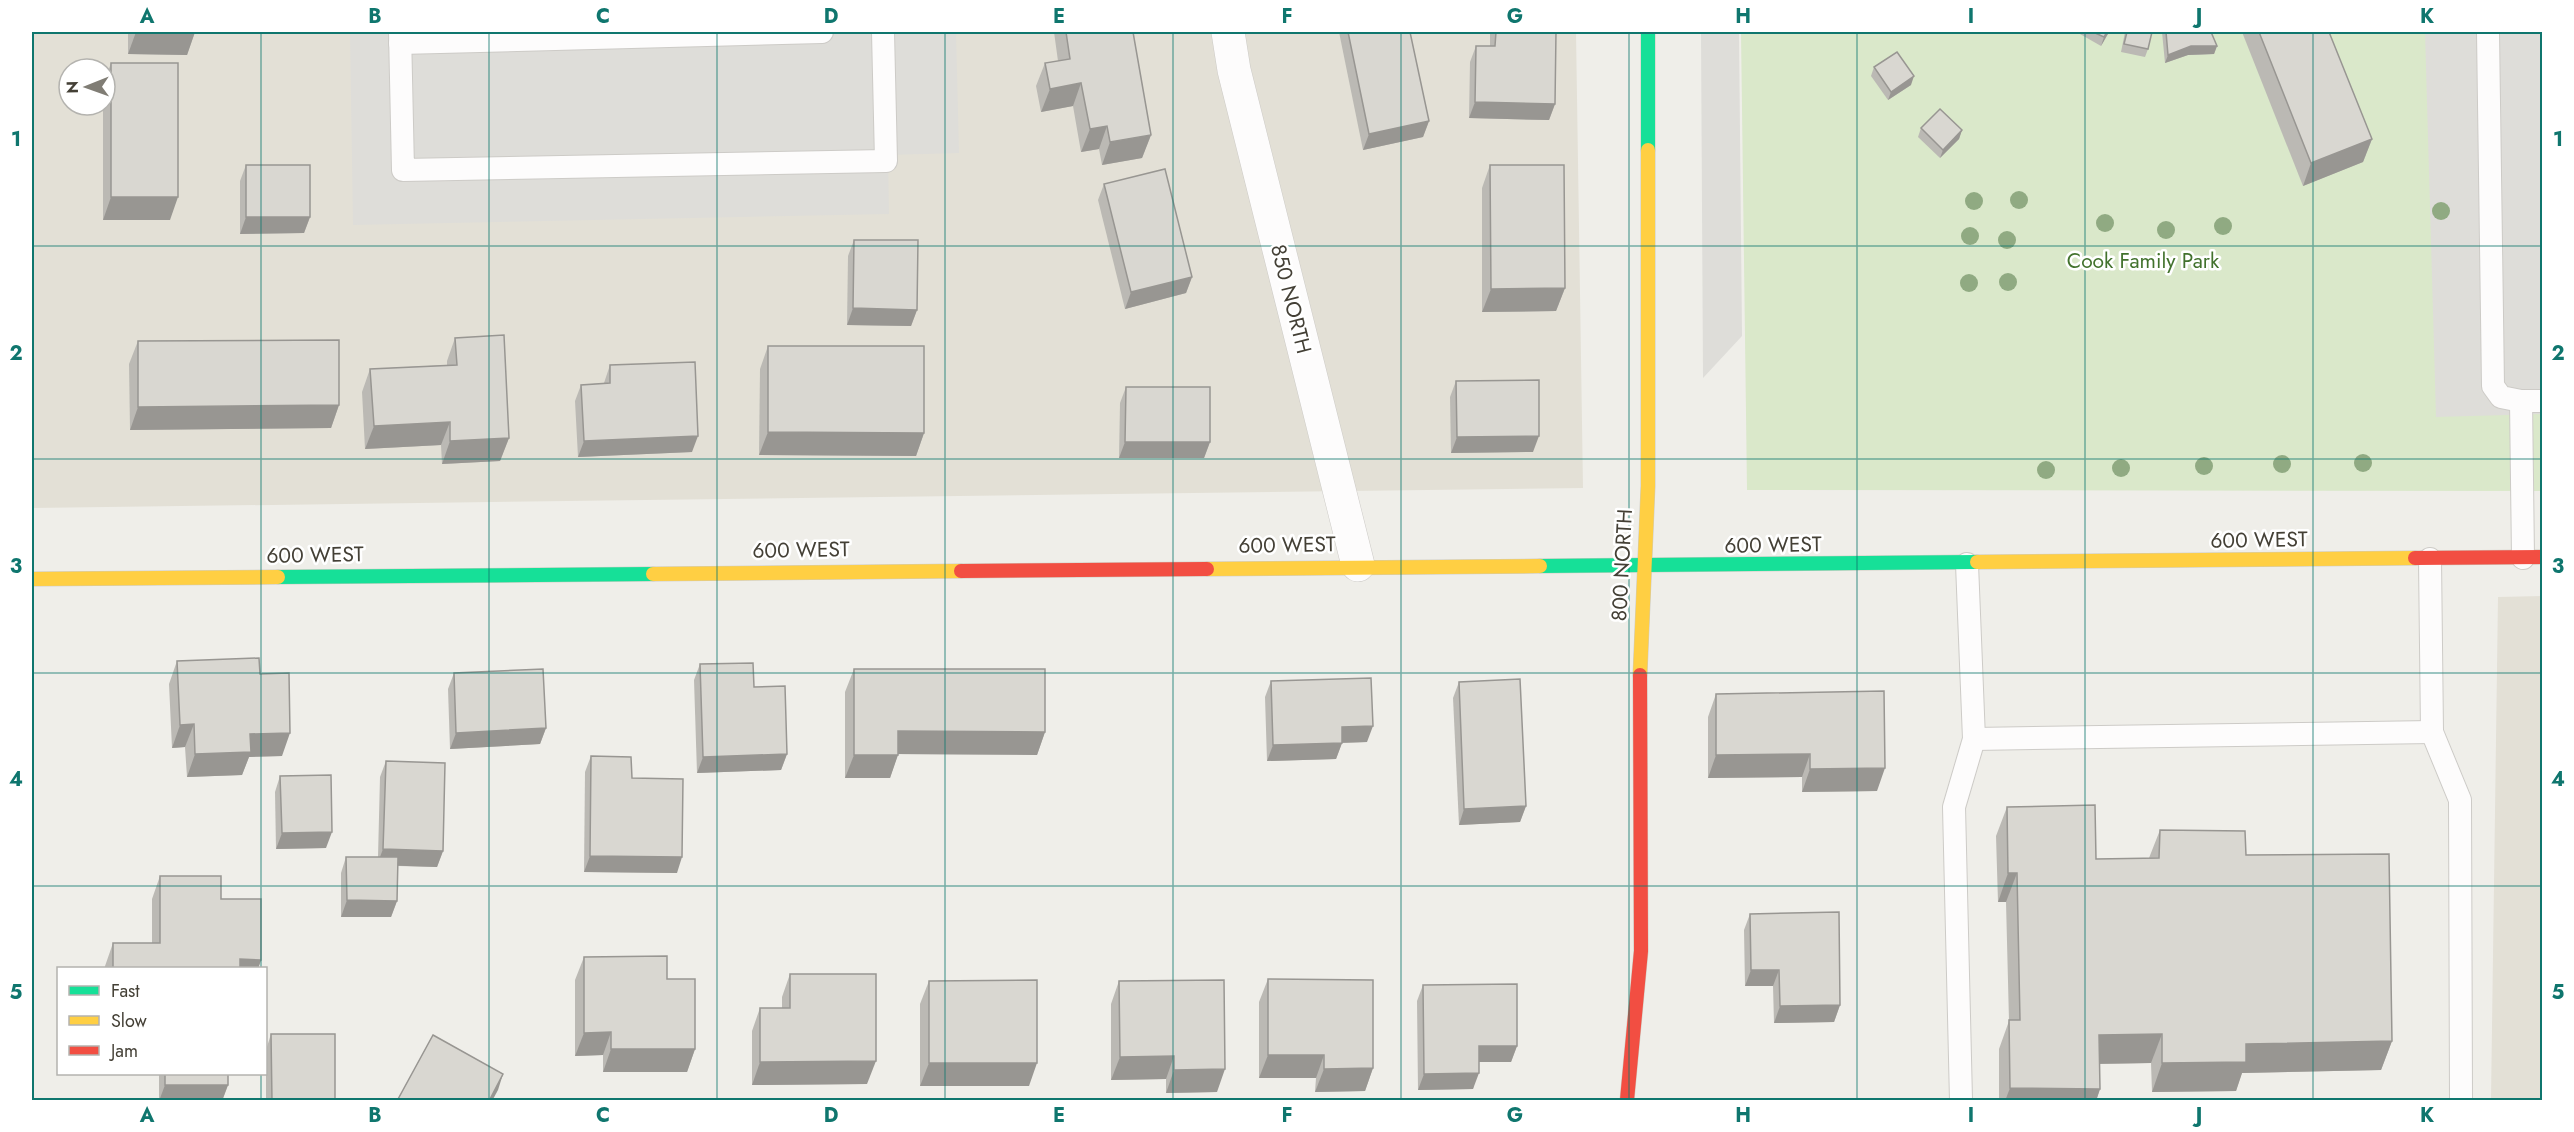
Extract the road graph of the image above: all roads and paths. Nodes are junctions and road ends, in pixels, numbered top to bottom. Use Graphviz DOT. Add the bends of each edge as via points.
graph roads {
  1 [pos="822,32"];
  2 [pos="883,32"];
  3 [pos="1228,32"];
  4 [pos="1648,32"];
  5 [pos="2488,32"];
  6 [pos="400,37"];
  7 [pos="2532,401"];
  8 [pos="2533,558"];
  9 [pos="2430,559"];
  10 [pos="1967,564"];
  11 [pos="1358,565"];
  12 [pos="1643,567"];
  13 [pos="32,579"];
  14 [pos="2432,732"];
  15 [pos="1974,739"];
  16 [pos="1627,1101"];
  17 [pos="1961,1101"];
  18 [pos="2461,1101"];
  1 -- 6 [label="lane"];
  2 -- 6 [label="lane" via="886,161 403,170"];
  3 -- 11 [label="street, 850 NORTH" via="1234,70"];
  4 -- 12 [label="street, 800 NORTH" via="1648,486"];
  5 -- 7 [label="lane" via="2493,386 2501,397"];
  7 -- 8 [label="lane"];
  8 -- 9 [label="street, 600 WEST"];
  9 -- 10 [label="street, 600 WEST"];
  9 -- 14 [label="lane"];
  10 -- 12 [label="street, 600 WEST"];
  10 -- 15 [label="lane"];
  11 -- 12 [label="street, 600 WEST"];
  11 -- 13 [label="street, 600 WEST"];
  12 -- 16 [label="street, 800 NORTH" via="1641,951"];
  14 -- 15 [label="lane"];
  14 -- 18 [label="lane" via="2460,800"];
  15 -- 17 [label="lane" via="1954,807"];
}
